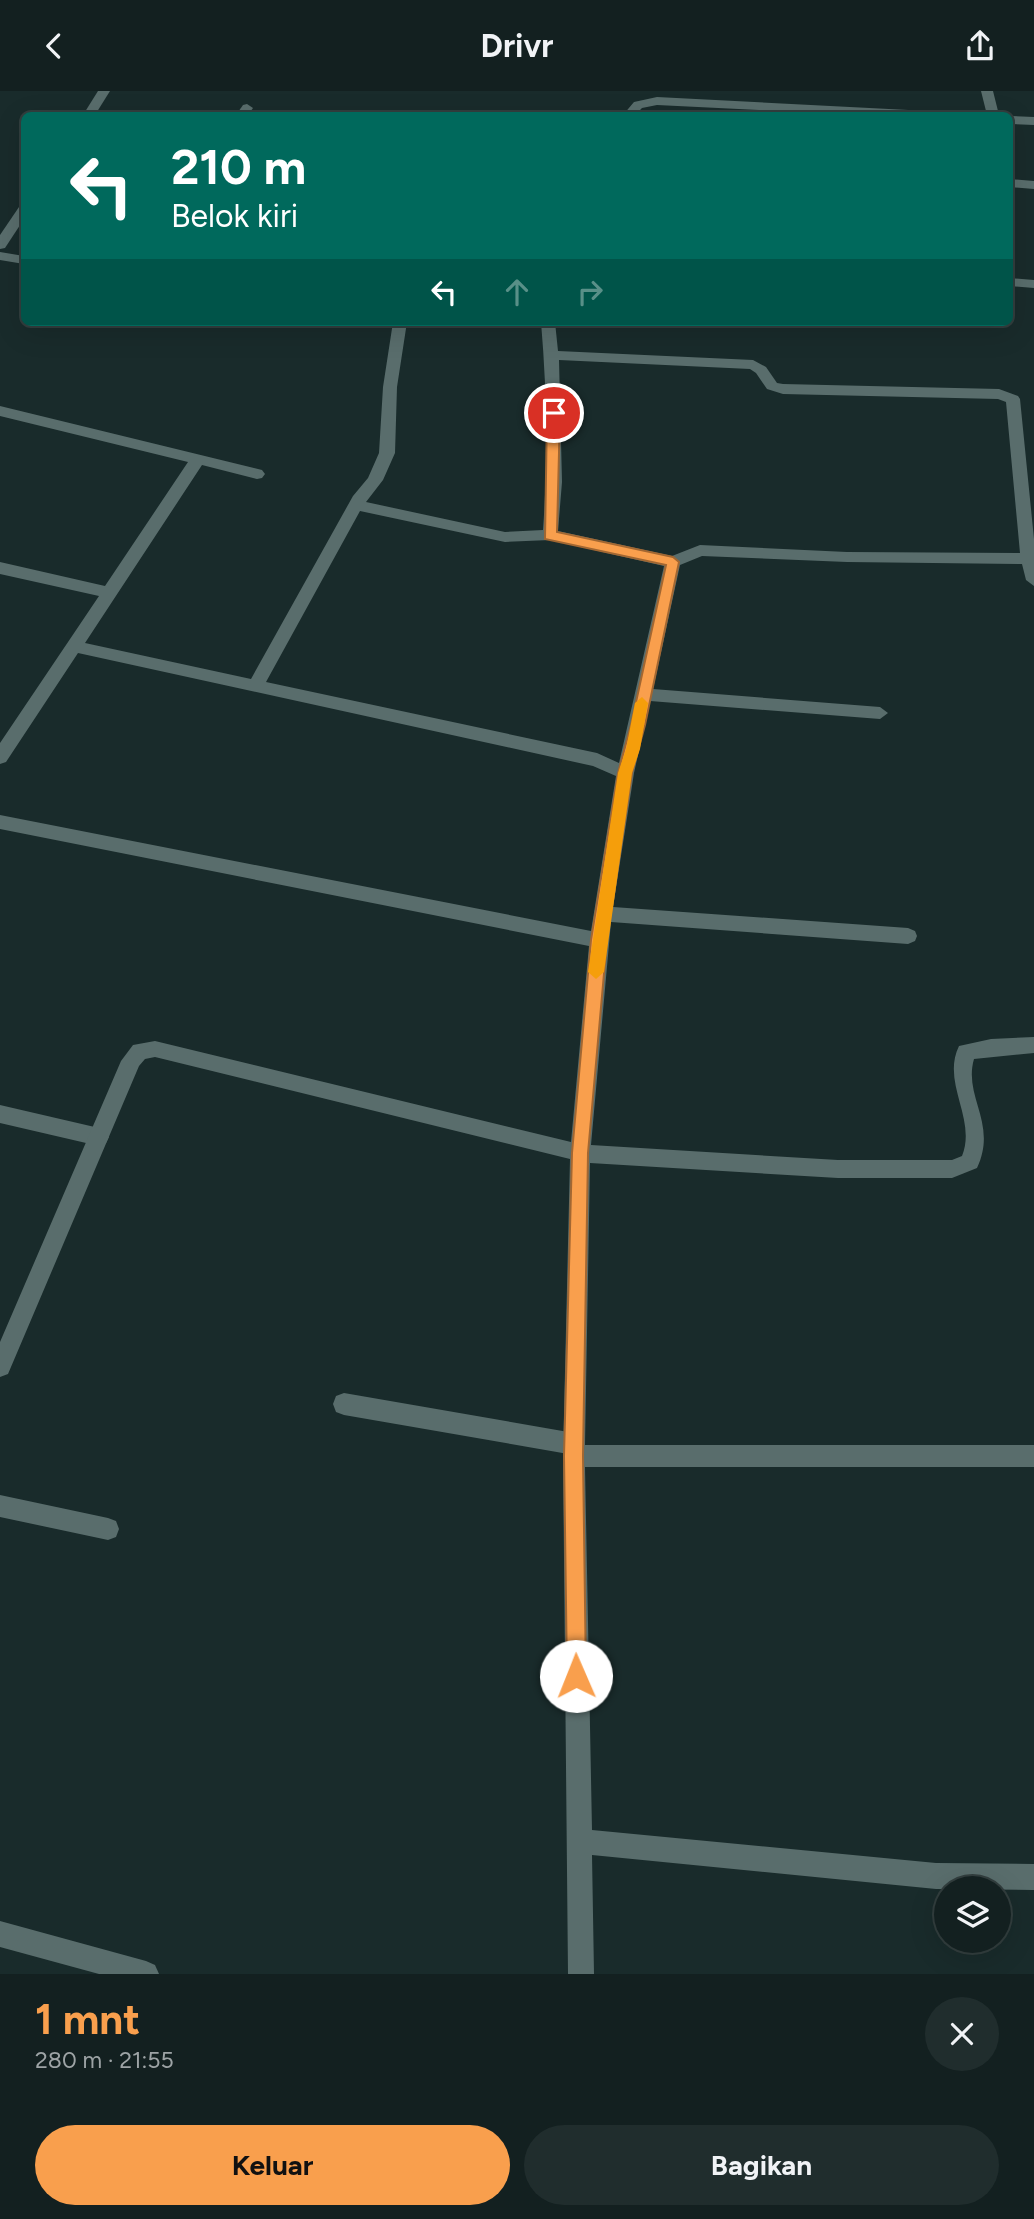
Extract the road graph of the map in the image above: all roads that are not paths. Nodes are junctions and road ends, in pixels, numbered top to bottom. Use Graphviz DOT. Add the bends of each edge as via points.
graph roads {
  1 [pos="104,91"];
  2 [pos="987,91"];
  3 [pos="91,112"];
  4 [pos="632,112"];
  5 [pos="870,112"];
  6 [pos="992,112"];
  7 [pos="1013,120"];
  8 [pos="1034,121"];
  9 [pos="1013,183"];
  10 [pos="1034,185"];
  11 [pos="21,214"];
  12 [pos="0,245"];
  13 [pos="0,256"];
  14 [pos="21,260"];
  15 [pos="1013,282"];
  16 [pos="1034,284"];
  17 [pos="399,326"];
  18 [pos="548,326"];
  19 [pos="550,355"];
  20 [pos="0,411"];
  21 [pos="197,461"];
  22 [pos="257,474"];
  23 [pos="357,505"];
  24 [pos="550,535"];
  25 [pos="1028,559"];
  26 [pos="673,562"];
  27 [pos="0,568"];
  28 [pos="1034,580"];
  29 [pos="108,593"];
  30 [pos="73,646"];
  31 [pos="255,686"];
  32 [pos="643,694"];
  33 [pos="880,713"];
  34 [pos="0,757"];
  35 [pos="625,773"];
  36 [pos="0,822"];
  37 [pos="605,915"];
  38 [pos="908,936"];
  39 [pos="599,940"];
  40 [pos="1034,1045"];
  41 [pos="0,1114"];
  42 [pos="99,1137"];
  43 [pos="580,1153"];
  44 [pos="0,1367"];
  45 [pos="344,1404"];
  46 [pos="574,1450"];
  47 [pos="1034,1456"];
  48 [pos="0,1506"];
  49 [pos="108,1529"];
  50 [pos="579,1841"];
  51 [pos="1034,1877"];
  52 [pos="0,1934"];
  53 [pos="146,1974"];
  54 [pos="581,1974"];
  1 -- 3 [label="street"];
  2 -- 6 [label="street"];
  4 -- 5 [label="street" via="638,105 657,101"];
  7 -- 8 [label="street"];
  9 -- 10 [label="street"];
  11 -- 12 [label="street"];
  13 -- 14 [label="street"];
  15 -- 16 [label="street"];
  17 -- 23 [label="street" via="387,453"];
  18 -- 19 [label="street"];
  19 -- 24 [label="street" via="554,390"];
  19 -- 25 [label="street" via="753,365 772,386 783,389 1006,395 1014,403"];
  20 -- 21 [label="street"];
  21 -- 22 [label="street"];
  21 -- 29 [label="street"];
  23 -- 24 [label="street" via="505,537"];
  23 -- 31 [label="street"];
  24 -- 26 [label="street"];
  25 -- 26 [label="street" via="700,550"];
  25 -- 28 [label="street"];
  26 -- 32 [label="street"];
  27 -- 29 [label="street"];
  29 -- 30 [label="street"];
  30 -- 31 [label="street"];
  30 -- 34 [label="street"];
  31 -- 35 [label="street" via="597,760"];
  32 -- 33 [label="street"];
  32 -- 35 [label="street"];
  35 -- 37 [label="street"];
  36 -- 39 [label="street"];
  37 -- 38 [label="street"];
  37 -- 39 [label="street"];
  39 -- 43 [label="street"];
  40 -- 43 [label="street" via="966,1052 961,1066 976,1148 970,1162 952,1169 838,1169"];
  41 -- 42 [label="street"];
  42 -- 43 [label="street" via="131,1062 140,1051 155,1049"];
  42 -- 44 [label="street"];
  43 -- 46 [label="street"];
  45 -- 46 [label="street"];
  46 -- 47 [label="street" via="913,1458"];
  46 -- 50 [label="street"];
  48 -- 49 [label="street"];
  50 -- 51 [label="street" via="936,1876"];
  50 -- 54 [label="street"];
  52 -- 53 [label="street"];
}
